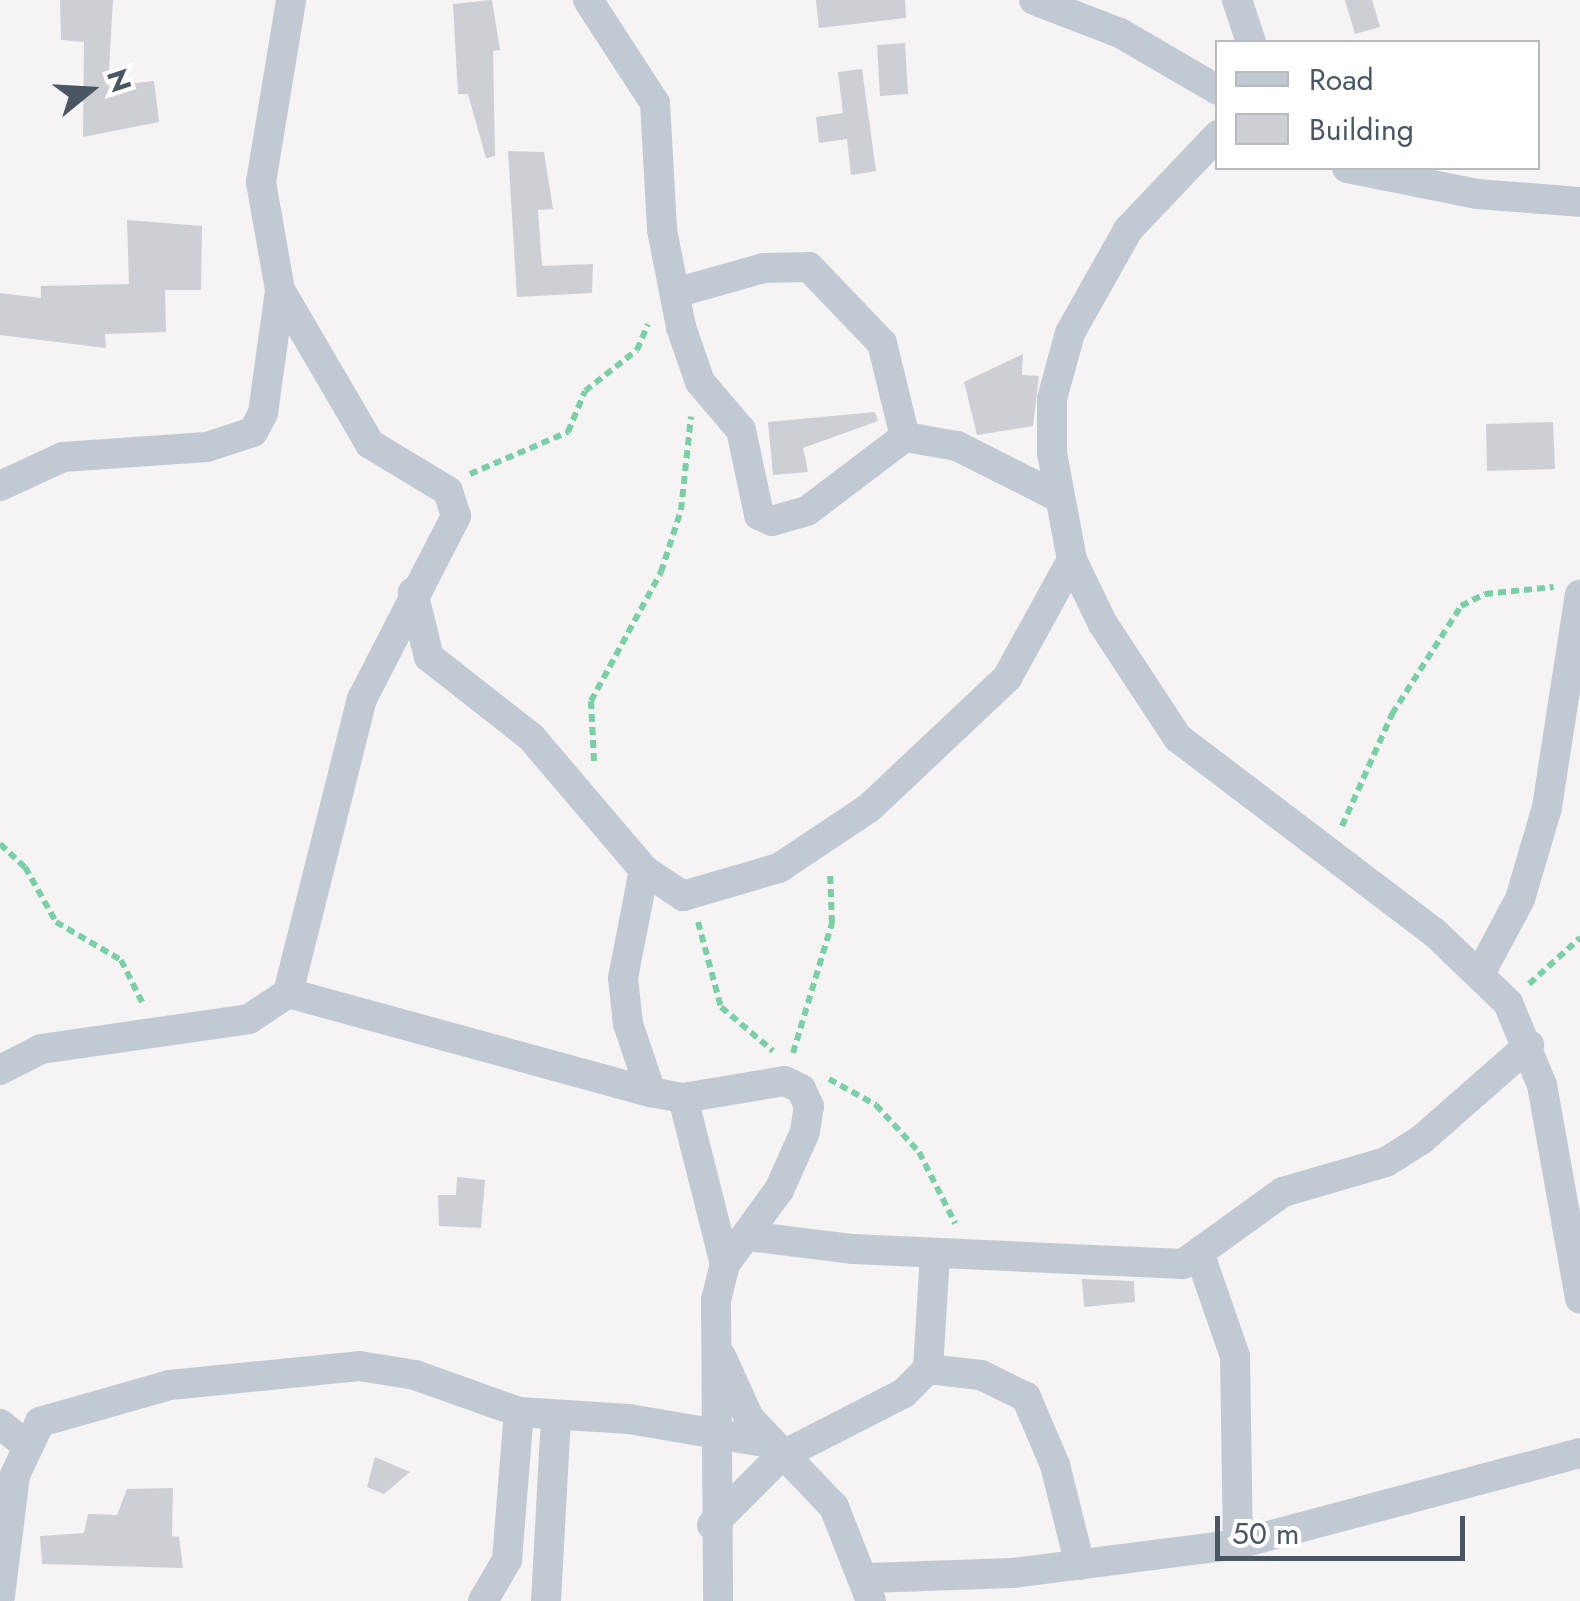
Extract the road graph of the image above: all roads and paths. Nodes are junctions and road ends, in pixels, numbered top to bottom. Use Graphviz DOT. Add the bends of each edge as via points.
graph roads {
  1 [pos="291,0"];
  2 [pos="588,0"];
  3 [pos="1034,0"];
  4 [pos="1238,0"];
  5 [pos="1249,40"];
  6 [pos="1215,88"];
  7 [pos="1215,138"];
  8 [pos="1357,170"];
  9 [pos="1580,202"];
  10 [pos="280,290"];
  11 [pos="675,293"];
  12 [pos="700,382"];
  13 [pos="904,437"];
  14 [pos="0,486"];
  15 [pos="448,491"];
  16 [pos="1054,494"];
  17 [pos="1072,560"];
  18 [pos="1570,591"];
  19 [pos="414,592"];
  20 [pos="596,812"];
  21 [pos="829,840"];
  22 [pos="0,844"];
  23 [pos="1330,854"];
  24 [pos="644,870"];
  25 [pos="1580,938"];
  26 [pos="1482,970"];
  27 [pos="288,994"];
  28 [pos="1508,1003"];
  29 [pos="152,1034"];
  30 [pos="1529,1045"];
  31 [pos="0,1070"];
  32 [pos="784,1081"];
  33 [pos="651,1092"];
  34 [pos="683,1098"];
  35 [pos="1570,1170"];
  36 [pos="748,1236"];
  37 [pos="936,1253"];
  38 [pos="1201,1258"];
  39 [pos="725,1264"];
  40 [pos="1580,1299"];
  41 [pos="718,1348"];
  42 [pos="928,1369"];
  43 [pos="519,1412"];
  44 [pos="556,1416"];
  45 [pos="0,1424"];
  46 [pos="711,1433"];
  47 [pos="25,1444"];
  48 [pos="775,1450"];
  49 [pos="1580,1453"];
  50 [pos="8,1473"];
  51 [pos="712,1525"];
  52 [pos="1238,1544"];
  53 [pos="1080,1565"];
  54 [pos="869,1590"];
  55 [pos="0,1596"];
  56 [pos="483,1601"];
  57 [pos="546,1601"];
  58 [pos="718,1601"];
  1 -- 10 [label="street" via="261,182"];
  2 -- 11 [label="street" via="655,103 662,230"];
  3 -- 6 [label="street" via="1120,33"];
  4 -- 5 [label="street"];
  7 -- 16 [label="street" via="1128,230 1070,333 1052,399"];
  8 -- 9 [label="street" via="1477,194"];
  10 -- 14 [label="street" via="263,413 253,432 207,447 63,457"];
  10 -- 15 [label="street" via="370,444"];
  11 -- 12 [label="street"];
  11 -- 13 [label="street" via="764,268 809,266 882,343"];
  11 -- 15 [label="path" via="660,304 637,350 586,391 568,432 496,457"];
  12 -- 13 [label="street" via="741,430 751,502 772,521 836,494"];
  12 -- 20 [label="path" via="672,540 591,701"];
  13 -- 16 [label="street" via="957,446"];
  15 -- 19 [label="street" via="456,516"];
  16 -- 17 [label="street"];
  17 -- 21 [label="street" via="1007,678"];
  17 -- 23 [label="street" via="1122,656 1178,738"];
  18 -- 23 [label="path" via="1484,594 1461,606 1392,714"];
  18 -- 26 [label="street" via="1547,807 1520,900"];
  19 -- 20 [label="street" via="429,657 530,737"];
  19 -- 27 [label="street" via="362,699"];
  20 -- 24 [label="street"];
  21 -- 24 [label="street" via="698,895 666,889"];
  21 -- 32 [label="path" via="832,922"];
  22 -- 29 [label="path" via="25,867 56,922 121,960"];
  23 -- 26 [label="street"];
  24 -- 33 [label="street" via="623,978 632,1042"];
  25 -- 28 [label="path"];
  26 -- 28 [label="street"];
  27 -- 29 [label="street" via="250,1019"];
  27 -- 33 [label="street"];
  28 -- 30 [label="street"];
  29 -- 31 [label="street" via="41,1049"];
  30 -- 35 [label="street"];
  30 -- 38 [label="street" via="1420,1140 1386,1162 1283,1192"];
  32 -- 34 [label="street"];
  32 -- 36 [label="street" via="809,1106 806,1132"];
  33 -- 34 [label="street"];
  34 -- 39 [label="street"];
  35 -- 40 [label="street"];
  36 -- 37 [label="street"];
  36 -- 39 [label="street"];
  37 -- 38 [label="street" via="1159,1267"];
  37 -- 42 [label="street"];
  38 -- 52 [label="street" via="1235,1356"];
  39 -- 41 [label="street"];
  41 -- 46 [label="street"];
  41 -- 48 [label="street"];
  42 -- 48 [label="street" via="904,1393"];
  42 -- 53 [label="street" via="981,1375 1026,1397 1055,1465"];
  43 -- 44 [label="street"];
  43 -- 47 [label="street" via="415,1376 360,1366 285,1369 56,1413"];
  43 -- 56 [label="street" via="507,1560"];
  44 -- 46 [label="street"];
  44 -- 57 [label="street"];
  45 -- 47 [label="street"];
  46 -- 48 [label="street"];
  46 -- 51 [label="street"];
  47 -- 50 [label="street"];
  48 -- 51 [label="street"];
  48 -- 54 [label="street" via="827,1497"];
  49 -- 52 [label="street"];
  50 -- 55 [label="street"];
  51 -- 58 [label="street"];
  52 -- 53 [label="street"];
  53 -- 54 [label="street"];
}
